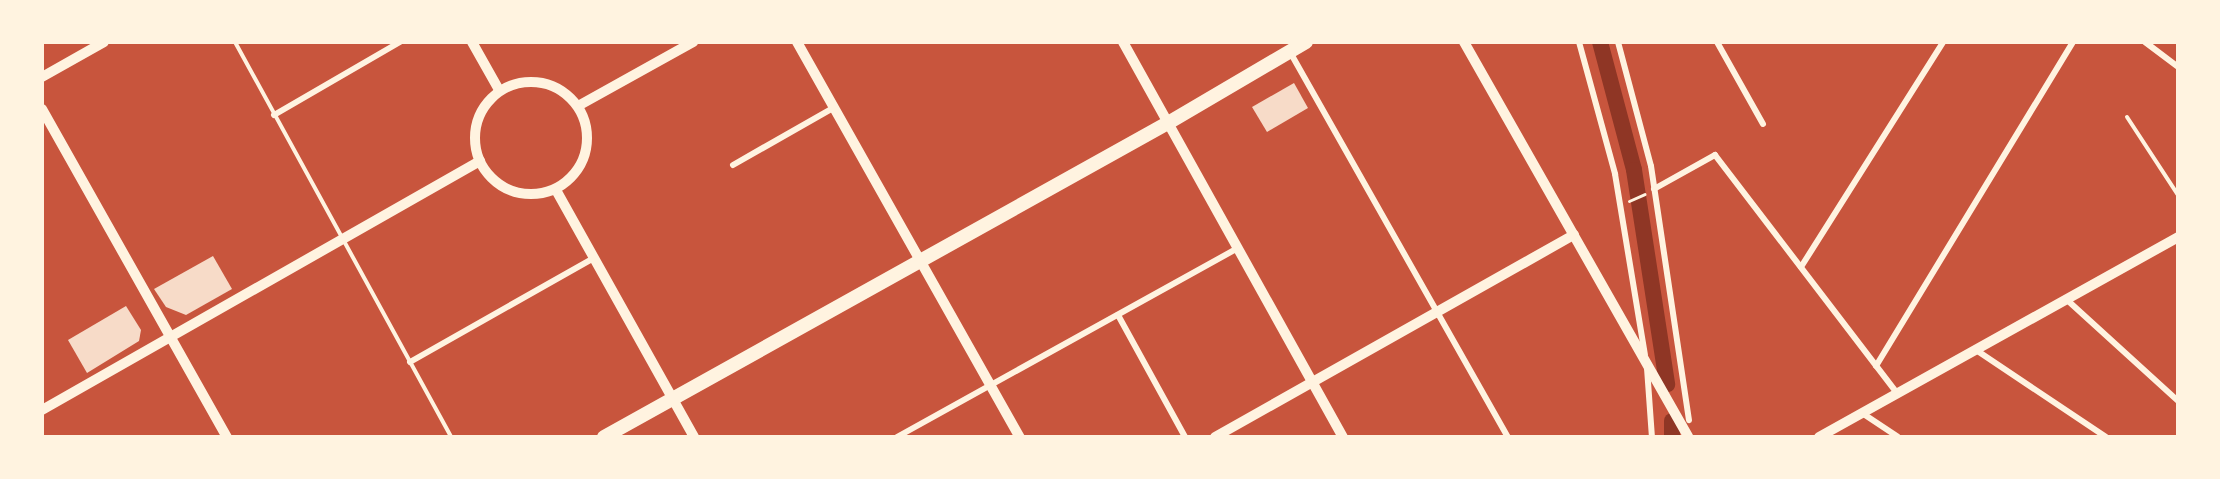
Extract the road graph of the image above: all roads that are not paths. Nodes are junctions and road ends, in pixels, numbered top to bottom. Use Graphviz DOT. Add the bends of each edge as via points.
graph roads {
  1 [pos="104,42"];
  2 [pos="235,42"];
  3 [pos="400,42"];
  4 [pos="472,42"];
  5 [pos="693,42"];
  6 [pos="796,42"];
  7 [pos="1123,42"];
  8 [pos="1306,42"];
  9 [pos="1464,42"];
  10 [pos="1579,42"];
  11 [pos="1618,42"];
  12 [pos="1717,42"];
  13 [pos="1943,42"];
  14 [pos="2073,42"];
  15 [pos="2145,42"];
  16 [pos="1290,51"];
  17 [pos="2178,67"];
  18 [pos="42,77"];
  19 [pos="500,90"];
  20 [pos="578,106"];
  21 [pos="833,108"];
  22 [pos="42,109"];
  23 [pos="274,115"];
  24 [pos="2127,117"];
  25 [pos="1168,123"];
  26 [pos="1763,124"];
  27 [pos="480,161"];
  28 [pos="733,165"];
  29 [pos="1654,189"];
  30 [pos="556,190"];
  31 [pos="2178,195"];
  32 [pos="1574,235"];
  33 [pos="342,239"];
  34 [pos="2176,241"];
  35 [pos="1238,248"];
  36 [pos="594,258"];
  37 [pos="920,261"];
  38 [pos="1801,267"];
  39 [pos="2066,299"];
  40 [pos="1437,311"];
  41 [pos="1118,315"];
  42 [pos="170,337"];
  43 [pos="1976,350"];
  44 [pos="410,362"];
  45 [pos="1646,363"];
  46 [pos="1876,366"];
  47 [pos="1313,382"];
  48 [pos="991,387"];
  49 [pos="1897,393"];
  50 [pos="673,399"];
  51 [pos="2178,400"];
  52 [pos="42,410"];
  53 [pos="1862,413"];
  54 [pos="1689,420"];
  55 [pos="227,437"];
  56 [pos="451,437"];
  57 [pos="604,437"];
  58 [pos="694,437"];
  59 [pos="897,437"];
  60 [pos="1020,437"];
  61 [pos="1185,437"];
  62 [pos="1215,437"];
  63 [pos="1343,437"];
  64 [pos="1508,437"];
  65 [pos="1652,437"];
  66 [pos="1688,437"];
  67 [pos="1819,437"];
  68 [pos="1898,437"];
  69 [pos="2106,437"];
  1 -- 18 [label="street"];
  2 -- 23 [label="lane"];
  3 -- 23 [label="street"];
  4 -- 19 [label="street"];
  5 -- 20 [label="street"];
  6 -- 21 [label="street"];
  7 -- 25 [label="street"];
  8 -- 16 [label="main road"];
  9 -- 32 [label="street"];
  10 -- 45 [label="street" via="1615,174"];
  11 -- 29 [label="street"];
  12 -- 26 [label="street"];
  13 -- 38 [label="street"];
  14 -- 46 [label="street"];
  15 -- 17 [label="street"];
  16 -- 25 [label="main road"];
  16 -- 40 [label="street"];
  19 -- 20 [label="street" via="514,83 544,82 558,88"];
  19 -- 27 [label="street" via="480,112 475,142"];
  20 -- 30 [label="street" via="587,127 588,145 573,177"];
  21 -- 28 [label="street"];
  21 -- 37 [label="street"];
  22 -- 42 [label="street"];
  23 -- 33 [label="lane"];
  24 -- 31 [label="lane"];
  25 -- 35 [label="street"];
  25 -- 37 [label="main road"];
  27 -- 30 [label="street" via="497,183 512,191 527,195"];
  27 -- 33 [label="street"];
  29 -- 38 [label="street" via="1715,155"];
  29 -- 54 [label="street"];
  30 -- 36 [label="street"];
  32 -- 40 [label="street"];
  32 -- 45 [label="street"];
  33 -- 42 [label="street"];
  33 -- 44 [label="lane"];
  34 -- 39 [label="street"];
  35 -- 41 [label="street"];
  35 -- 47 [label="street"];
  36 -- 44 [label="street"];
  36 -- 50 [label="street"];
  37 -- 48 [label="street"];
  37 -- 50 [label="main road"];
  38 -- 46 [label="street"];
  39 -- 43 [label="street"];
  39 -- 51 [label="street"];
  40 -- 47 [label="street"];
  40 -- 64 [label="street"];
  41 -- 48 [label="street"];
  41 -- 61 [label="street"];
  42 -- 52 [label="street"];
  42 -- 55 [label="street"];
  43 -- 49 [label="street"];
  43 -- 69 [label="street"];
  44 -- 56 [label="lane"];
  45 -- 65 [label="street"];
  45 -- 66 [label="street"];
  46 -- 49 [label="street"];
  47 -- 62 [label="street"];
  47 -- 63 [label="street"];
  48 -- 59 [label="street"];
  48 -- 60 [label="street"];
  49 -- 53 [label="street"];
  50 -- 57 [label="main road"];
  50 -- 58 [label="street"];
  53 -- 67 [label="street"];
  53 -- 68 [label="street"];
}
